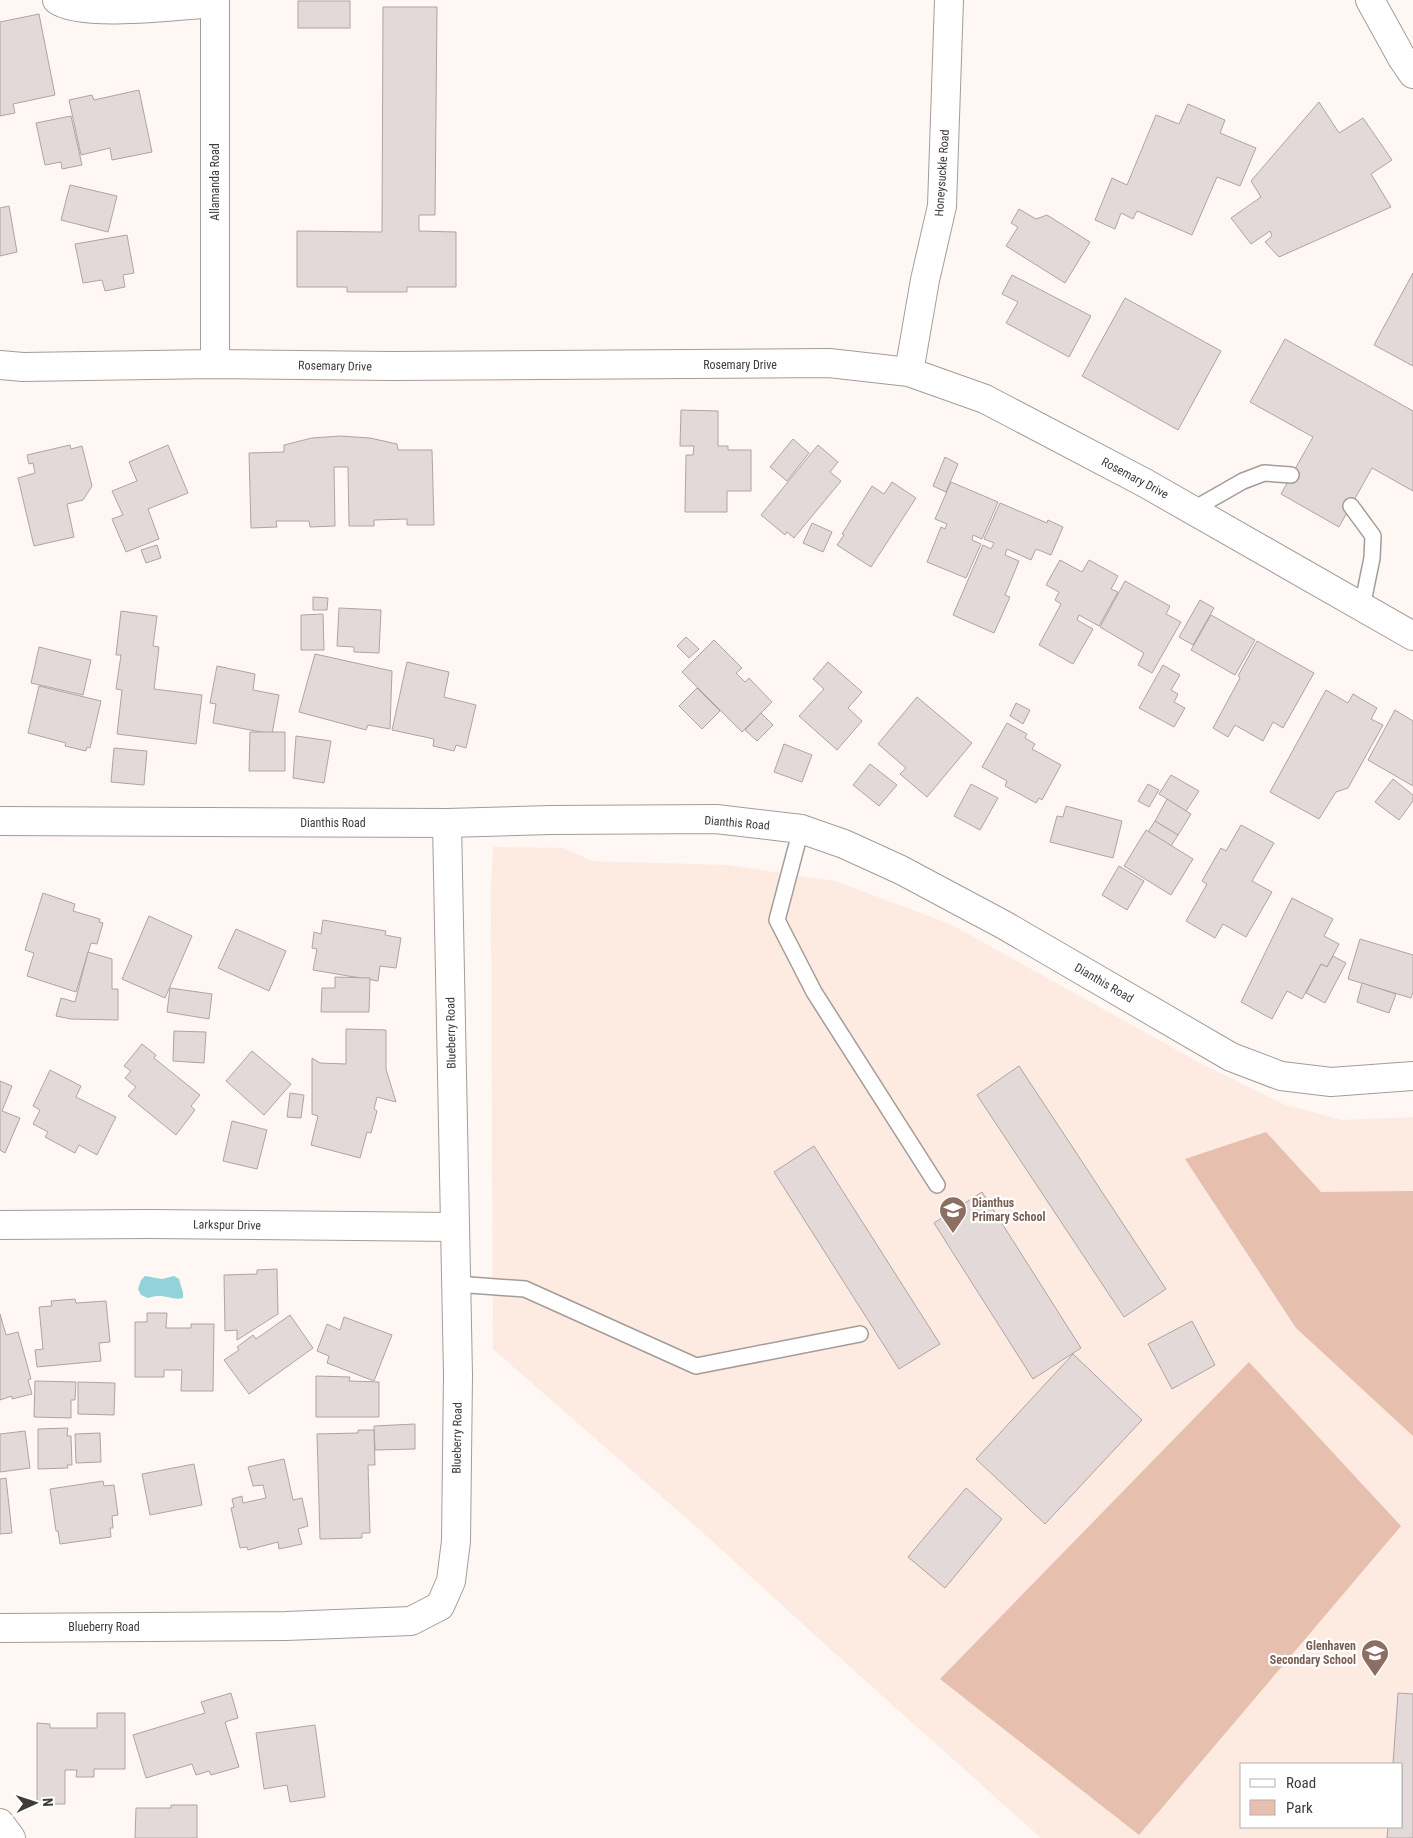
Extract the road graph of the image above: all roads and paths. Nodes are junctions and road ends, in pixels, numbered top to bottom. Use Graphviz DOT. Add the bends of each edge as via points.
graph roads {
  1 [pos="57,0"];
  2 [pos="949,0"];
  3 [pos="1370,0"];
  4 [pos="215,2"];
  5 [pos="1413,74"];
  6 [pos="215,364"];
  7 [pos="0,365"];
  8 [pos="909,372"];
  9 [pos="1291,475"];
  10 [pos="1351,506"];
  11 [pos="1192,510"];
  12 [pos="1362,607"];
  13 [pos="1413,636"];
  14 [pos="0,821"];
  15 [pos="446,824"];
  16 [pos="801,829"];
  17 [pos="1413,1076"];
  18 [pos="937,1186"];
  19 [pos="0,1225"];
  20 [pos="455,1227"];
  21 [pos="456,1284"];
  22 [pos="860,1334"];
  23 [pos="0,1628"];
  24 [pos="0,1823"];
  25 [pos="11,1838"];
  1 -- 4 [label="street" via="64,5 105,10"];
  2 -- 8 [label="street, Honeysuckle Road" via="942,206"];
  3 -- 5 [label="street"];
  4 -- 6 [label="street, Allamanda Road"];
  6 -- 7 [label="street, Rosemary Drive"];
  6 -- 8 [label="street, Rosemary Drive" via="830,364"];
  8 -- 11 [label="street, Rosemary Drive" via="985,399"];
  9 -- 11 [label="lane" via="1264,473"];
  10 -- 12 [label="lane" via="1373,536"];
  11 -- 12 [label="street, Rosemary Drive"];
  12 -- 13 [label="street, Rosemary Drive"];
  14 -- 15 [label="street, Dianthis Road"];
  15 -- 16 [label="street, Dianthis Road" via="716,819"];
  15 -- 20 [label="street, Blueberry Road"];
  16 -- 17 [label="street, Dianthis Road" via="844,844 995,920 1231,1057 1281,1076 1331,1082"];
  16 -- 18 [label="lane" via="777,920 814,992"];
  19 -- 20 [label="street, Larkspur Drive"];
  20 -- 21 [label="street, Blueberry Road"];
  21 -- 22 [label="lane" via="524,1289 696,1366"];
  21 -- 23 [label="street, Blueberry Road" via="456,1541 451,1581 440,1606 411,1621 286,1626"];
  24 -- 25 [label="street"];
}
